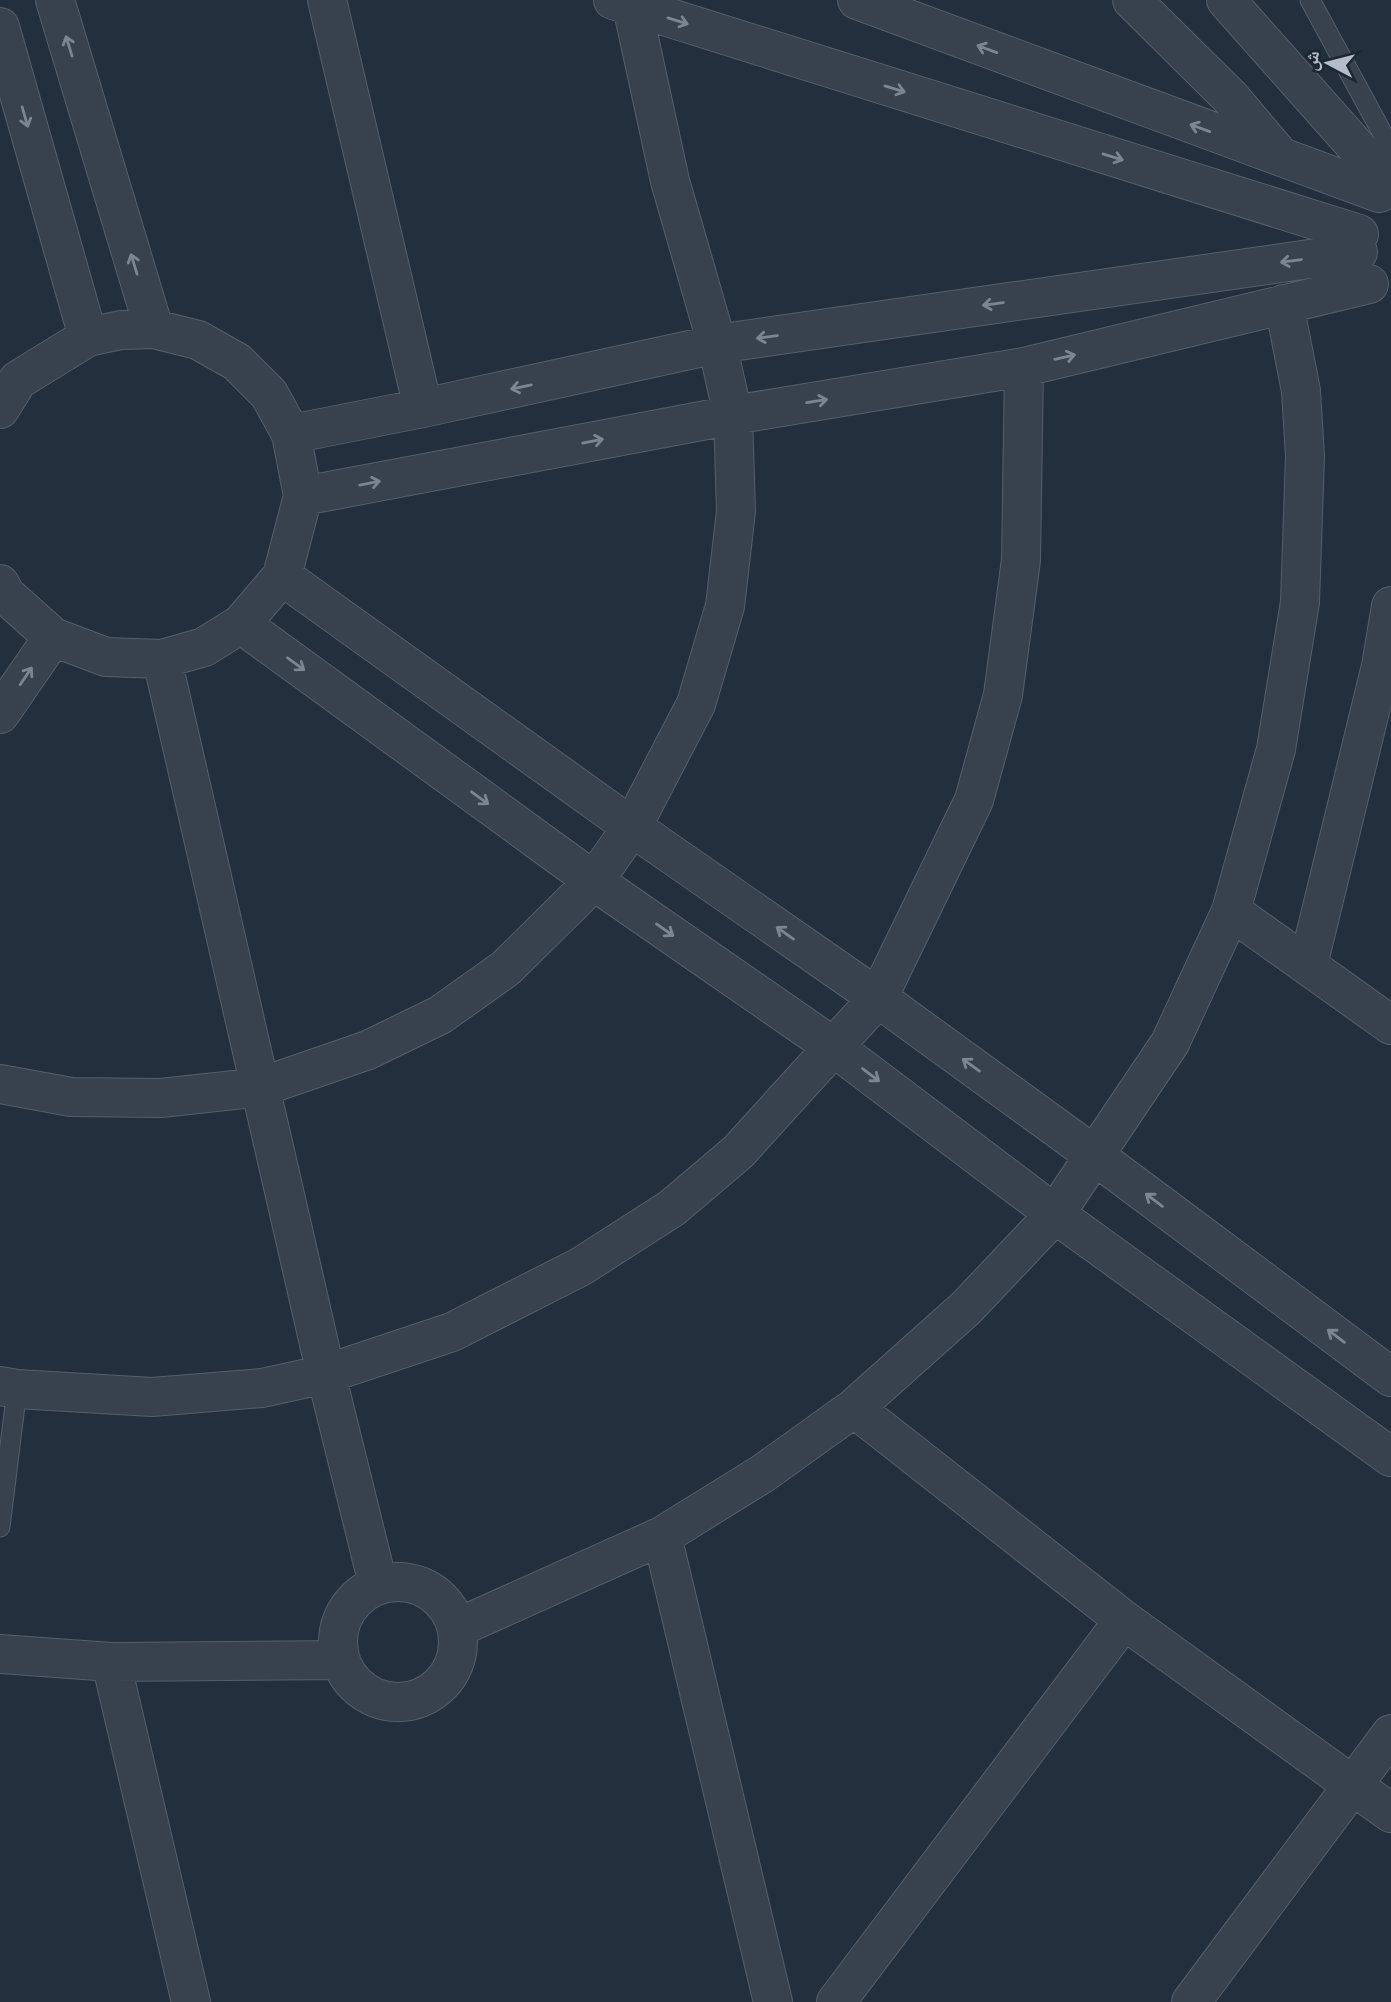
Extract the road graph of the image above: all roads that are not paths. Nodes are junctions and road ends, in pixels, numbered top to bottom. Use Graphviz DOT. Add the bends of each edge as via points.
graph roads {
  1 [pos="55,0"];
  2 [pos="327,0"];
  3 [pos="857,0"];
  4 [pos="1132,0"];
  5 [pos="1226,0"];
  6 [pos="1310,0"];
  7 [pos="623,3"];
  8 [pos="0,27"];
  9 [pos="1391,149"];
  10 [pos="1281,158"];
  11 [pos="1387,189"];
  12 [pos="1369,269"];
  13 [pos="1284,304"];
  14 [pos="154,330"];
  15 [pos="88,337"];
  16 [pos="717,344"];
  17 [pos="1024,367"];
  18 [pos="6,385"];
  19 [pos="423,408"];
  20 [pos="733,415"];
  21 [pos="291,434"];
  22 [pos="303,496"];
  23 [pos="282,576"];
  24 [pos="2,594"];
  25 [pos="1391,606"];
  26 [pos="241,624"];
  27 [pos="52,637"];
  28 [pos="162,659"];
  29 [pos="0,714"];
  30 [pos="632,827"];
  31 [pos="594,881"];
  32 [pos="1231,911"];
  33 [pos="1308,965"];
  34 [pos="878,998"];
  35 [pos="1391,1025"];
  36 [pos="835,1048"];
  37 [pos="0,1084"];
  38 [pos="261,1087"];
  39 [pos="1094,1155"];
  40 [pos="1055,1214"];
  41 [pos="327,1374"];
  42 [pos="1391,1377"];
  43 [pos="9,1388"];
  44 [pos="854,1408"];
  45 [pos="1391,1457"];
  46 [pos="0,1527"];
  47 [pos="662,1535"];
  48 [pos="378,1584"];
  49 [pos="1124,1620"];
  50 [pos="457,1628"];
  51 [pos="0,1654"];
  52 [pos="340,1660"];
  53 [pos="111,1662"];
  54 [pos="1391,1734"];
  55 [pos="1351,1785"];
  56 [pos="1391,1814"];
  57 [pos="191,2002"];
  58 [pos="773,2002"];
  59 [pos="836,2002"];
  60 [pos="1191,2002"];
  14 -- 1 [label="street, one-way"];
  2 -- 19 [label="street"];
  10 -- 3 [label="street, one-way"];
  4 -- 10 [label="street" via="1231,98"];
  5 -- 11 [label="street"];
  6 -- 9 [label="lane"];
  7 -- 12 [label="street, one-way"];
  7 -- 16 [label="street"];
  8 -- 15 [label="street, one-way"];
  10 -- 11 [label="street"];
  11 -- 12 [label="street" via="1366,212"];
  12 -- 13 [label="street"];
  12 -- 16 [label="street, one-way"];
  17 -- 13 [label="street, one-way"];
  13 -- 32 [label="street" via="1301,391 1305,456 1300,602 1276,749"];
  14 -- 15 [label="street"];
  14 -- 21 [label="street" via="198,340 237,362 269,394"];
  15 -- 18 [label="street"];
  16 -- 19 [label="street, one-way"];
  16 -- 20 [label="street"];
  20 -- 17 [label="street, one-way"];
  17 -- 34 [label="street" via="1021,560 1003,695 974,800"];
  19 -- 21 [label="street"];
  22 -- 20 [label="street, one-way"];
  20 -- 30 [label="street" via="736,511 725,606 696,704"];
  21 -- 22 [label="street"];
  22 -- 23 [label="street"];
  23 -- 26 [label="street"];
  23 -- 30 [label="street"];
  24 -- 27 [label="street"];
  25 -- 33 [label="street" via="1381,666"];
  26 -- 28 [label="street" via="204,647"];
  26 -- 31 [label="street, one-way"];
  27 -- 28 [label="street" via="106,657"];
  29 -- 27 [label="street, one-way"];
  28 -- 38 [label="street"];
  30 -- 31 [label="street"];
  34 -- 30 [label="street, one-way"];
  31 -- 36 [label="street, one-way"];
  31 -- 38 [label="street" via="506,968 440,1015 368,1050"];
  32 -- 33 [label="street"];
  32 -- 39 [label="street" via="1170,1043"];
  33 -- 35 [label="street"];
  34 -- 36 [label="street"];
  39 -- 34 [label="street, one-way"];
  36 -- 40 [label="street, one-way"];
  36 -- 41 [label="street" via="737,1152 672,1208 580,1267 452,1332"];
  37 -- 38 [label="street" via="71,1097 161,1098"];
  38 -- 41 [label="street"];
  39 -- 40 [label="street"];
  42 -- 39 [label="street, one-way"];
  40 -- 44 [label="street" via="966,1308"];
  40 -- 45 [label="street"];
  41 -- 43 [label="street" via="262,1388 152,1397"];
  41 -- 48 [label="street"];
  43 -- 46 [label="lane"];
  44 -- 47 [label="street" via="762,1474"];
  44 -- 49 [label="street"];
  47 -- 50 [label="street"];
  47 -- 58 [label="street"];
  48 -- 50 [label="street" via="399,1581 426,1588 443,1601"];
  48 -- 52 [label="street" via="359,1595 346,1611 338,1629"];
  49 -- 55 [label="street"];
  49 -- 59 [label="street"];
  50 -- 52 [label="street" via="456,1662 445,1681 416,1701 384,1702 364,1693 349,1679"];
  51 -- 53 [label="street"];
  52 -- 53 [label="street"];
  53 -- 57 [label="street"];
  54 -- 55 [label="street"];
  55 -- 56 [label="street"];
  55 -- 60 [label="street"];
}
